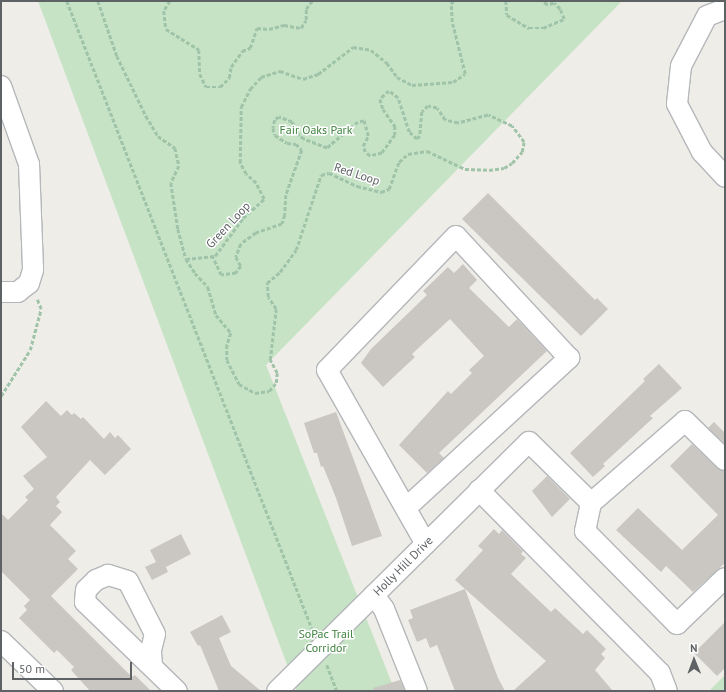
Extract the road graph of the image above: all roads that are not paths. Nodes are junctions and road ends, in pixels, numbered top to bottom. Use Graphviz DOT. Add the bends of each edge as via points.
graph roads {
  1 [pos="725,9"];
  2 [pos="1,86"];
  3 [pos="725,177"];
  4 [pos="1,292"];
  5 [pos="725,460"];
  6 [pos="479,490"];
  7 [pos="591,503"];
  8 [pos="406,508"];
  9 [pos="426,544"];
  10 [pos="725,578"];
  11 [pos="374,595"];
  12 [pos="1,640"];
  13 [pos="152,666"];
  14 [pos="53,691"];
  15 [pos="177,691"];
  16 [pos="277,691"];
  17 [pos="417,691"];
  18 [pos="667,691"];
  1 -- 3 [label="street" via="707,16 680,66 677,104 702,152"];
  2 -- 4 [label="street" via="29,164 33,270 29,283 18,292"];
  5 -- 7 [label="street" via="685,421"];
  6 -- 7 [label="street, Holly Hill Drive" via="529,442"];
  6 -- 9 [label="street, Holly Hill Drive"];
  6 -- 18 [label="street" via="660,673"];
  7 -- 10 [label="street" via="585,531 677,624"];
  8 -- 8 [label="street" via="327,370 456,236 569,358"];
  8 -- 9 [label="street"];
  9 -- 11 [label="street, Holly Hill Drive"];
  11 -- 16 [label="street, Holly Hill Drive"];
  11 -- 17 [label="street" via="384,609"];
  12 -- 14 [label="street"];
  13 -- 15 [label="street"];
}
